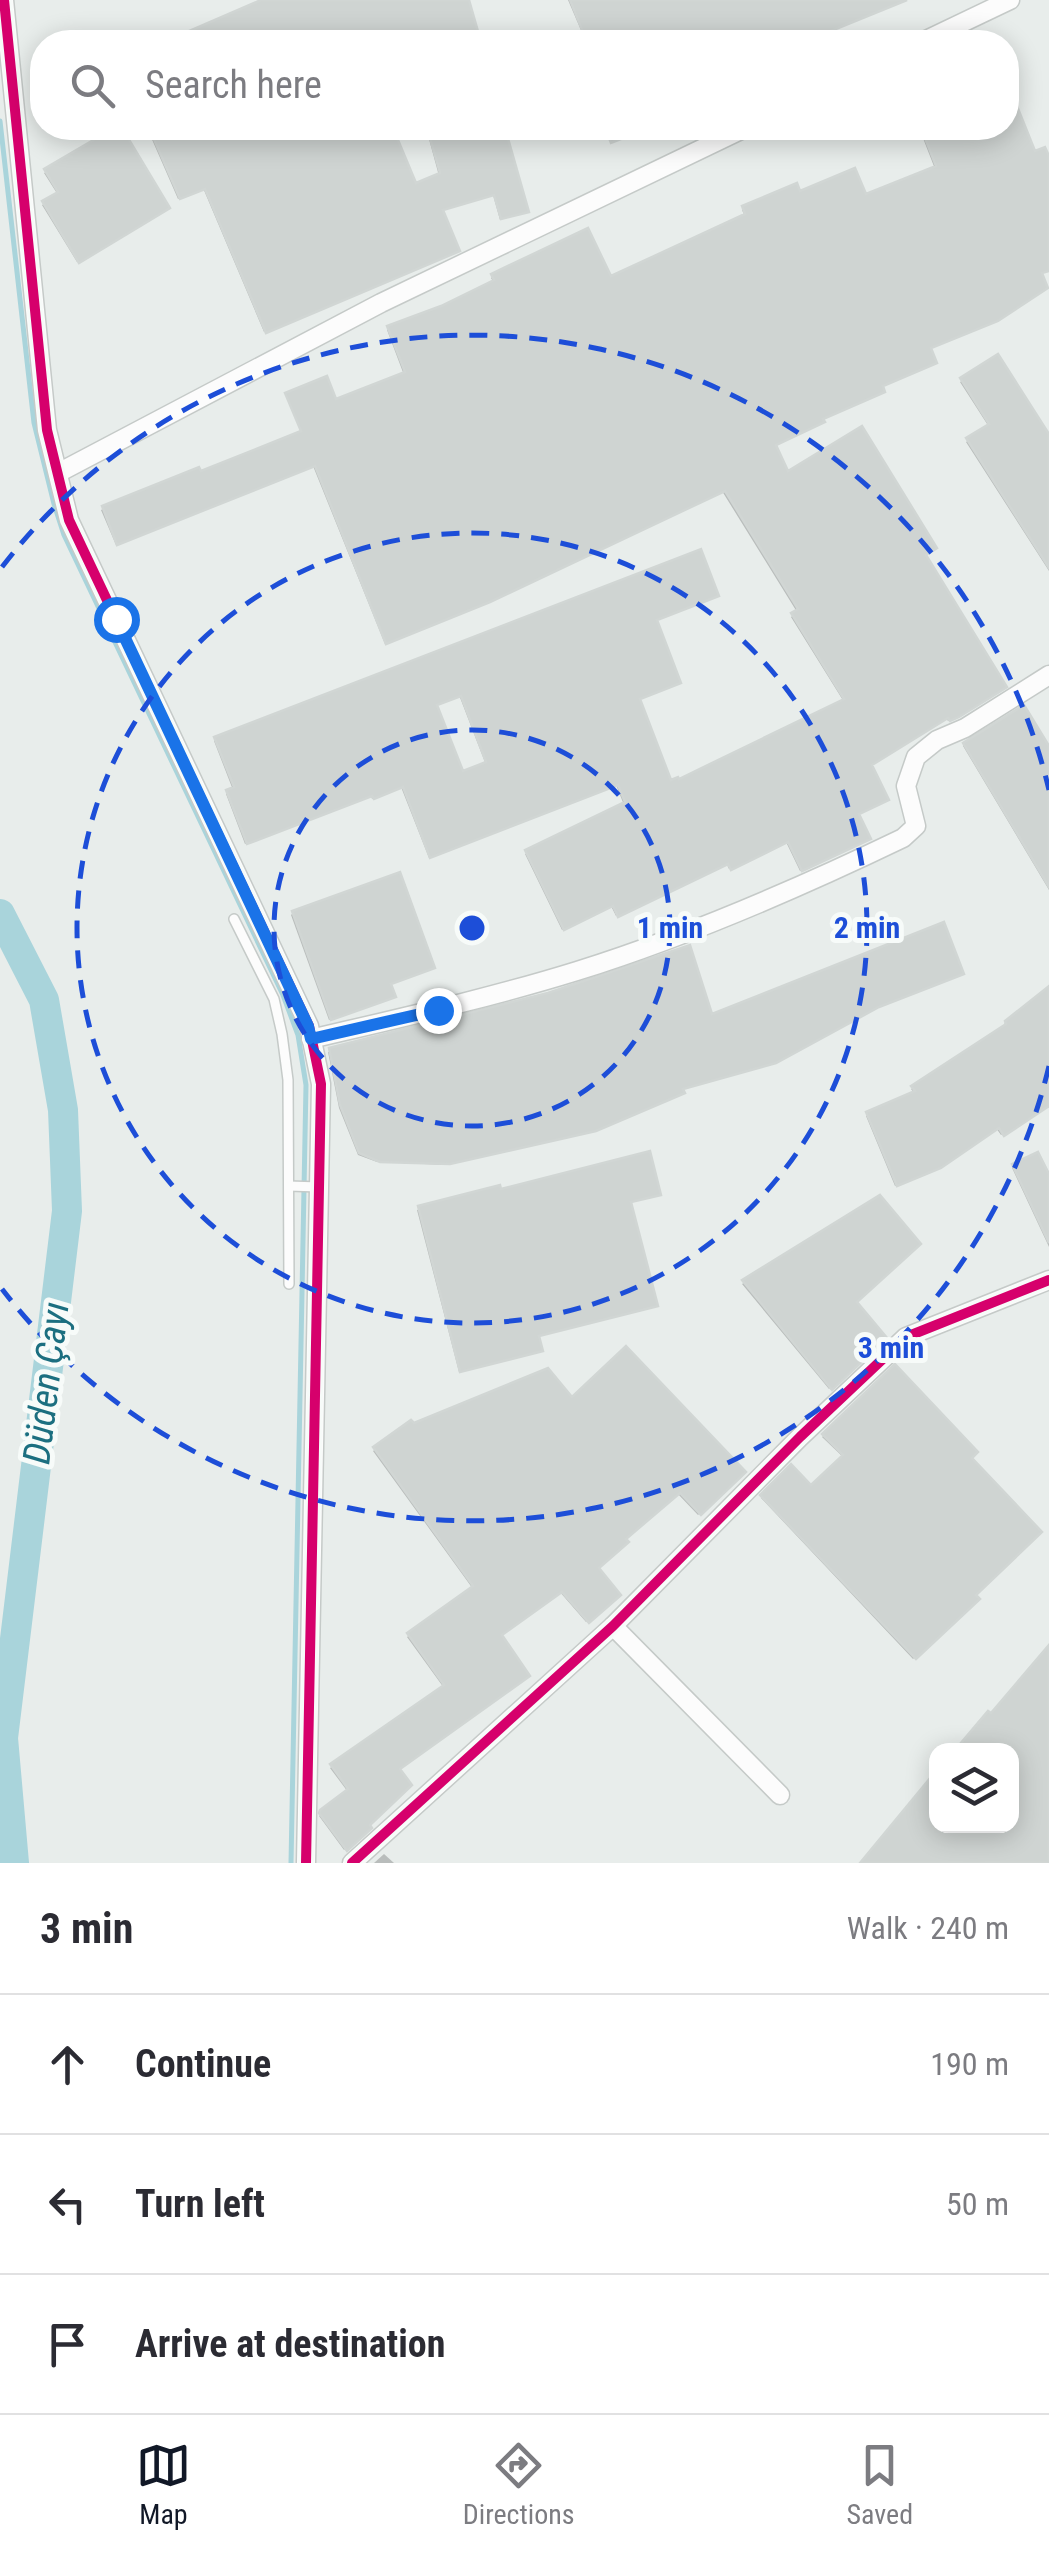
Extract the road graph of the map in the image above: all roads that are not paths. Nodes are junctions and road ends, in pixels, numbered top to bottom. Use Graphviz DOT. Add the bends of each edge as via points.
graph roads {
  1 [pos="4,0"];
  2 [pos="1010,0"];
  3 [pos="947,30"];
  4 [pos="720,140"];
  5 [pos="58,474"];
  6 [pos="1049,675"];
  7 [pos="234,919"];
  8 [pos="311,1039"];
  9 [pos="293,1186"];
  10 [pos="318,1187"];
  11 [pos="1049,1280"];
  12 [pos="290,1284"];
  13 [pos="613,1626"];
  14 [pos="780,1795"];
  15 [pos="306,1863"];
  16 [pos="352,1863"];
  1 -- 5 [label="street" via="47,430"];
  2 -- 3 [label="street"];
  4 -- 5 [label="street" via="381,303"];
  5 -- 8 [label="street" via="69,520"];
  6 -- 8 [label="street" via="916,757 906,786 916,826 902,838 805,885 631,953"];
  7 -- 9 [label="lane" via="274,1000 282,1034"];
  8 -- 10 [label="street" via="320,1084"];
  9 -- 10 [label="lane"];
  9 -- 12 [label="lane"];
  10 -- 15 [label="street"];
  11 -- 13 [label="street" via="906,1337"];
  13 -- 14 [label="street"];
  13 -- 16 [label="street"];
}
